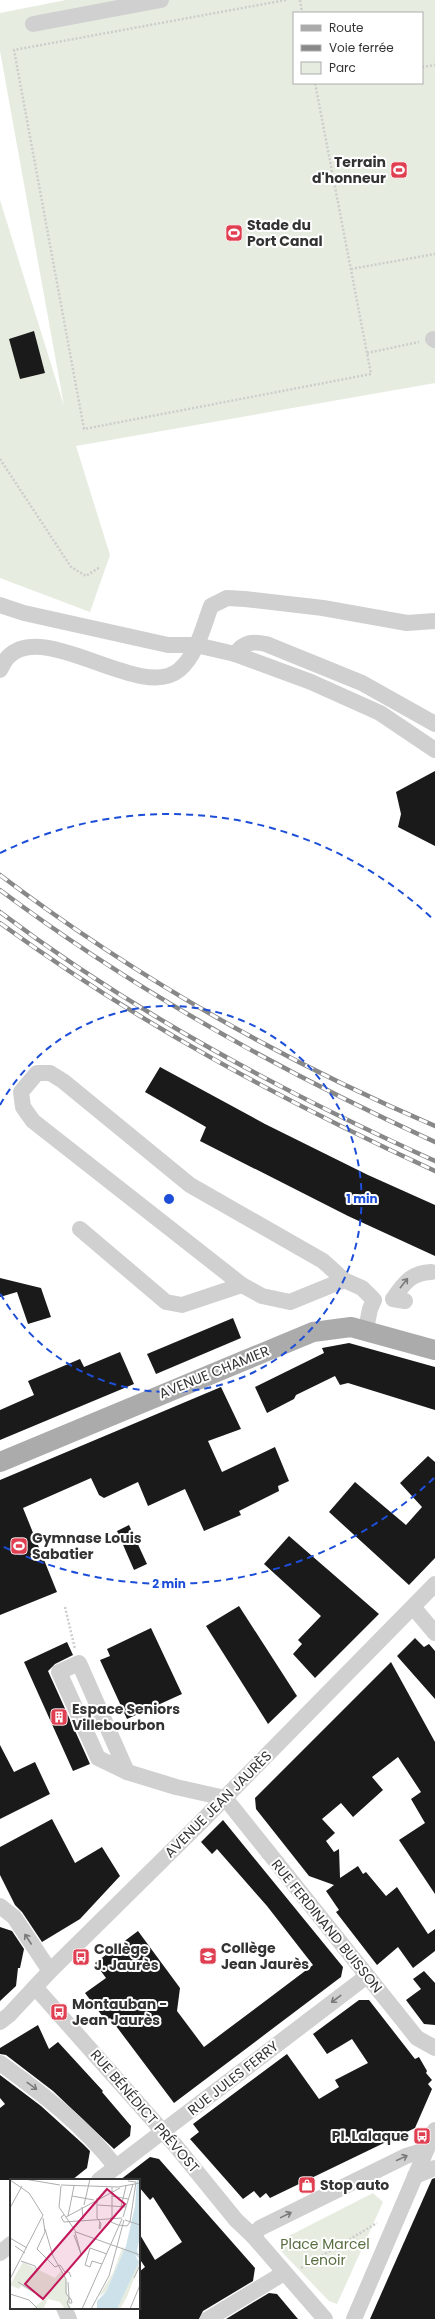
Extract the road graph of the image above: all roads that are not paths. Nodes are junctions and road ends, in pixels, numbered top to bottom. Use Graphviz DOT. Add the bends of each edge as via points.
graph roads {
  1 [pos="161,0"];
  2 [pos="33,24"];
  3 [pos="0,604"];
  4 [pos="435,621"];
  5 [pos="196,645"];
  6 [pos="236,654"];
  7 [pos="0,670"];
  8 [pos="435,724"];
  9 [pos="435,750"];
  10 [pos="80,1229"];
  11 [pos="431,1272"];
  12 [pos="344,1280"];
  13 [pos="242,1285"];
  14 [pos="374,1300"];
  15 [pos="366,1330"];
  16 [pos="435,1350"];
  17 [pos="0,1462"];
  18 [pos="435,1584"];
  19 [pos="413,1607"];
  20 [pos="435,1632"];
  21 [pos="113,1740"];
  22 [pos="94,1749"];
  23 [pos="127,1772"];
  24 [pos="225,1798"];
  25 [pos="0,1906"];
  26 [pos="50,1971"];
  27 [pos="367,1976"];
  28 [pos="35,1987"];
  29 [pos="0,2022"];
  30 [pos="435,2048"];
  31 [pos="0,2063"];
  32 [pos="435,2130"];
  33 [pos="164,2132"];
  34 [pos="426,2150"];
  35 [pos="116,2167"];
  36 [pos="435,2168"];
  37 [pos="415,2176"];
  38 [pos="100,2179"];
  39 [pos="253,2236"];
  40 [pos="10,2245"];
  41 [pos="0,2253"];
  42 [pos="288,2276"];
  43 [pos="64,2309"];
  44 [pos="69,2319"];
  45 [pos="208,2319"];
  46 [pos="325,2319"];
  47 [pos="354,2319"];
  1 -- 2 [label="street"];
  3 -- 5 [label="street" via="24,612 168,645"];
  4 -- 5 [label="street" via="407,624 323,608 227,598 211,606"];
  5 -- 6 [label="street"];
  5 -- 7 [label="street" via="186,663 178,671 158,678 130,674 74,654 44,648 19,650 8,657"];
  6 -- 8 [label="street" via="242,645 253,642 266,644 362,683"];
  6 -- 9 [label="street" via="311,682 380,713"];
  10 -- 13 [label="street" via="166,1302 182,1305"];
  14 -- 11 [label="street, one-way" via="399,1300 409,1278 420,1272"];
  12 -- 13 [label="street" via="290,1302 262,1296"];
  12 -- 13 [label="street" via="323,1261 190,1185 63,1081 50,1073 36,1073 21,1092 23,1107 33,1121"];
  12 -- 14 [label="street" via="362,1288"];
  14 -- 15 [label="street"];
  15 -- 16 [label="main road, AVENUE CHAMIER"];
  15 -- 17 [label="main road, AVENUE CHAMIER" via="337,1327 313,1332"];
  18 -- 19 [label="street, AVENUE JEAN JAURÈS"];
  19 -- 20 [label="street"];
  19 -- 24 [label="street, AVENUE JEAN JAURÈS"];
  21 -- 22 [label="street"];
  21 -- 22 [label="street" via="79,1663 58,1672"];
  21 -- 23 [label="street"];
  22 -- 23 [label="street" via="98,1758"];
  23 -- 24 [label="street"];
  24 -- 26 [label="street, AVENUE JEAN JAURÈS"];
  24 -- 27 [label="street, RUE FERDINAND BUISSON"];
  26 -- 25 [label="street, one-way" via="14,1916"];
  26 -- 28 [label="street, AVENUE JEAN JAURÈS"];
  27 -- 30 [label="street, RUE FERDINAND BUISSON" via="417,2038"];
  27 -- 33 [label="street, RUE JULES FERRY, one-way"];
  28 -- 29 [label="street, AVENUE JEAN JAURÈS"];
  28 -- 33 [label="street, RUE BÉNÉDICT PRÉVOST"];
  31 -- 35 [label="street, one-way" via="74,2120"];
  32 -- 34 [label="street"];
  33 -- 35 [label="street, RUE JULES FERRY"];
  33 -- 39 [label="street, RUE BÉNÉDICT PRÉVOST" via="236,2220"];
  34 -- 37 [label="street"];
  39 -- 34 [label="street, one-way" via="260,2228 406,2156"];
  35 -- 38 [label="street, RUE JULES FERRY"];
  36 -- 37 [label="street"];
  37 -- 47 [label="street"];
  39 -- 42 [label="street"];
  40 -- 41 [label="street"];
  42 -- 45 [label="street"];
  42 -- 46 [label="street"];
  43 -- 44 [label="street"];
}
